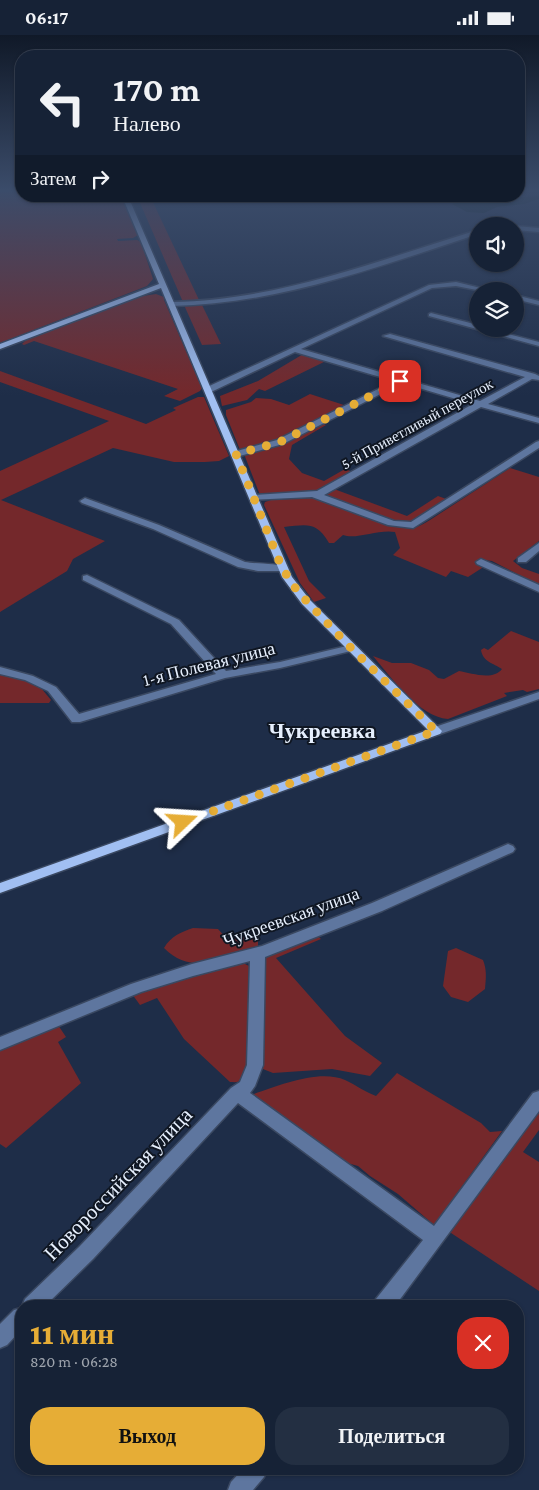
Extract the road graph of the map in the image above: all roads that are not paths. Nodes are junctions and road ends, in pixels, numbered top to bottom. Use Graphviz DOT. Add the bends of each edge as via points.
graph roads {
  1 [pos="153,260"];
  2 [pos="393,260"];
  3 [pos="164,285"];
  4 [pos="469,287"];
  5 [pos="524,299"];
  6 [pos="172,303"];
  7 [pos="539,303"];
  8 [pos="432,315"];
  9 [pos="469,325"];
  10 [pos="387,336"];
  11 [pos="512,337"];
  12 [pos="539,344"];
  13 [pos="0,347"];
  14 [pos="296,350"];
  15 [pos="535,377"];
  16 [pos="400,381"];
  17 [pos="208,390"];
  18 [pos="480,405"];
  19 [pos="539,421"];
  20 [pos="539,444"];
  21 [pos="236,454"];
  22 [pos="314,495"];
  23 [pos="254,498"];
  24 [pos="86,501"];
  25 [pos="539,546"];
  26 [pos="522,560"];
  27 [pos="481,562"];
  28 [pos="282,568"];
  29 [pos="87,578"];
  30 [pos="539,589"];
  31 [pos="351,648"];
  32 [pos="0,669"];
  33 [pos="223,675"];
  34 [pos="539,695"];
  35 [pos="436,731"];
  36 [pos="508,849"];
  37 [pos="0,888"];
  38 [pos="258,954"];
  39 [pos="0,1044"];
  40 [pos="237,1093"];
  41 [pos="539,1097"];
  42 [pos="436,1238"];
  43 [pos="38,1300"];
  44 [pos="388,1300"];
  45 [pos="15,1323"];
  46 [pos="0,1337"];
  47 [pos="251,1475"];
  48 [pos="239,1490"];
  1 -- 3 [label="main road"];
  2 -- 6 [label="street" via="281,293 203,303"];
  3 -- 6 [label="main road"];
  3 -- 13 [label="main road"];
  4 -- 14 [label="street" via="445,284 424,289"];
  5 -- 7 [label="street"];
  6 -- 17 [label="main road"];
  8 -- 9 [label="street"];
  10 -- 15 [label="street"];
  11 -- 12 [label="street"];
  14 -- 16 [label="street"];
  14 -- 17 [label="street"];
  15 -- 18 [label="street, 5-й Приветливый переулок"];
  16 -- 18 [label="street"];
  16 -- 21 [label="street" via="280,442"];
  17 -- 21 [label="main road"];
  18 -- 19 [label="street"];
  18 -- 22 [label="street, 5-й Приветливый переулок"];
  20 -- 22 [label="street" via="413,525 391,524"];
  21 -- 23 [label="main road"];
  22 -- 23 [label="street"];
  23 -- 28 [label="main road"];
  24 -- 28 [label="street" via="156,527 242,565"];
  25 -- 26 [label="street"];
  27 -- 30 [label="street"];
  28 -- 31 [label="main road" via="306,603"];
  29 -- 33 [label="street" via="175,622"];
  31 -- 33 [label="street, 1-я Полевая улица"];
  31 -- 35 [label="main road"];
  32 -- 33 [label="street, 1-я Полевая улица" via="52,689 76,719"];
  34 -- 35 [label="street"];
  35 -- 37 [label="main road"];
  36 -- 38 [label="street, Чукреевская улица" via="377,907"];
  38 -- 39 [label="street, Чукреевская улица" via="136,988"];
  38 -- 40 [label="street, Новороссийская улица" via="255,1065 248,1085"];
  40 -- 42 [label="street"];
  40 -- 43 [label="street, Новороссийская улица"];
  41 -- 42 [label="street"];
  42 -- 44 [label="street"];
  45 -- 46 [label="street"];
  47 -- 48 [label="street"];
}
